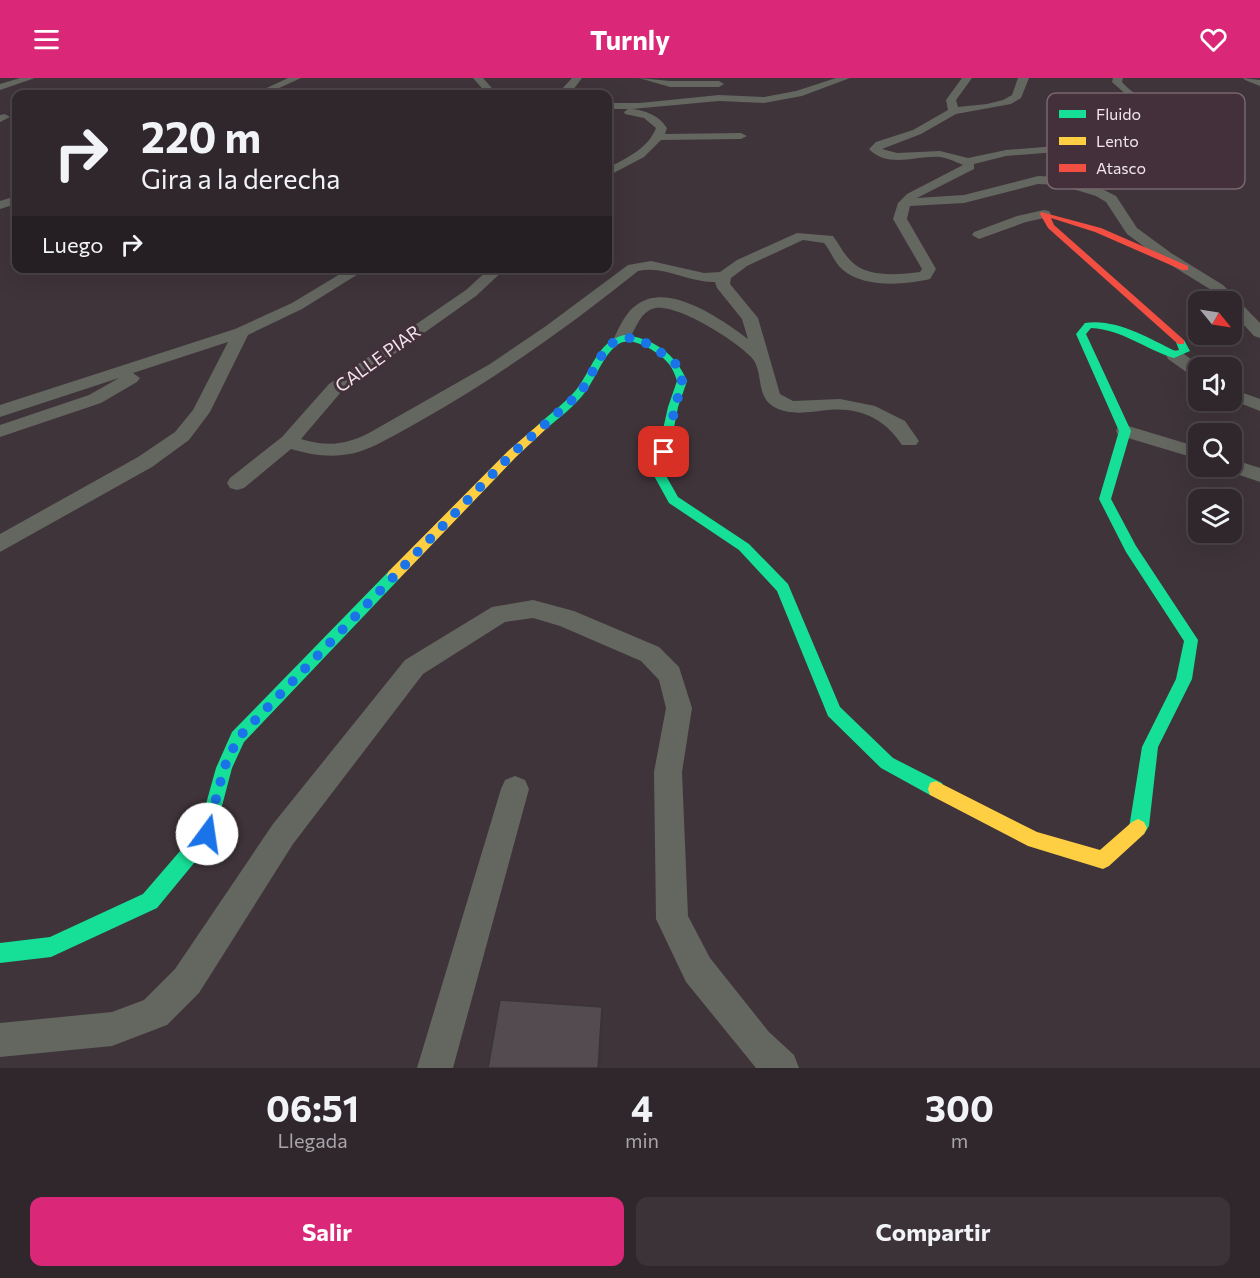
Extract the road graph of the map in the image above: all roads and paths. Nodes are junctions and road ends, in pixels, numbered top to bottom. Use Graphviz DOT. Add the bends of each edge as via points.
graph roads {
  1 [pos="30,78"];
  2 [pos="296,78"];
  3 [pos="478,78"];
  4 [pos="577,78"];
  5 [pos="644,78"];
  6 [pos="845,78"];
  7 [pos="967,78"];
  8 [pos="1024,78"];
  9 [pos="1118,78"];
  10 [pos="1248,78"];
  11 [pos="1260,83"];
  12 [pos="726,84"];
  13 [pos="780,85"];
  14 [pos="0,87"];
  15 [pos="816,88"];
  16 [pos="268,90"];
  17 [pos="488,90"];
  18 [pos="566,90"];
  19 [pos="1128,93"];
  20 [pos="612,106"];
  21 [pos="952,111"];
  22 [pos="612,114"];
  23 [pos="741,136"];
  24 [pos="660,137"];
  25 [pos="1047,150"];
  26 [pos="967,162"];
  27 [pos="612,171"];
  28 [pos="1047,180"];
  29 [pos="1087,189"];
  30 [pos="904,203"];
  31 [pos="1044,214"];
  32 [pos="979,234"];
  33 [pos="1185,268"];
  34 [pos="353,273"];
  35 [pos="493,273"];
  36 [pos="724,276"];
  37 [pos="241,332"];
  38 [pos="1260,333"];
  39 [pos="622,338"];
  40 [pos="1174,355"];
  41 [pos="762,358"];
  42 [pos="146,363"];
  43 [pos="1188,365"];
  44 [pos="1242,398"];
  45 [pos="1260,405"];
  46 [pos="0,411"];
  47 [pos="0,431"];
  48 [pos="1125,431"];
  49 [pos="289,441"];
  50 [pos="909,441"];
  51 [pos="1188,450"];
  52 [pos="1242,469"];
  53 [pos="1260,475"];
  54 [pos="237,483"];
  55 [pos="0,544"];
  56 [pos="515,789"];
  57 [pos="0,953"];
  58 [pos="0,1040"];
  59 [pos="435,1068"];
  60 [pos="781,1068"];
  1 -- 14 [label="street"];
  2 -- 16 [label="street"];
  3 -- 17 [label="street"];
  4 -- 18 [label="street"];
  5 -- 12 [label="street" via="670,84"];
  6 -- 15 [label="street"];
  7 -- 21 [label="street" via="951,100"];
  8 -- 21 [label="street" via="1017,96 1007,102"];
  9 -- 19 [label="street" via="1117,82"];
  10 -- 11 [label="street"];
  13 -- 15 [label="street"];
  15 -- 20 [label="street" via="764,100 719,98"];
  21 -- 26 [label="street" via="875,149 892,157 940,154"];
  22 -- 24 [label="street" via="649,115 662,128"];
  23 -- 24 [label="street"];
  24 -- 27 [label="street"];
  25 -- 26 [label="street" via="1006,153"];
  26 -- 30 [label="street" via="970,166 939,178"];
  28 -- 30 [label="street" via="964,199"];
  29 -- 33 [label="street" via="1111,199 1132,231"];
  30 -- 36 [label="street" via="900,219 929,269 925,276 909,279 858,273 847,266 828,239 802,236 742,263"];
  31 -- 32 [label="street"];
  31 -- 33 [label="street" via="1073,220"];
  31 -- 40 [label="street" via="1051,226 1183,344 1185,351"];
  33 -- 38 [label="street" via="1218,288"];
  34 -- 37 [label="street" via="297,306"];
  35 -- 49 [label="street, CALLE PIAR" via="471,293 335,388"];
  36 -- 41 [label="street" via="722,285 750,318"];
  36 -- 49 [label="street" via="704,277 659,265 633,268 570,319 458,394 354,448 320,450"];
  37 -- 42 [label="street"];
  37 -- 55 [label="street" via="201,412 182,436 145,462"];
  39 -- 41 [label="street" via="644,305 672,303 721,327"];
  39 -- 48 [label="street" via="638,338 663,354 675,363 682,381 659,474 673,500 744,546 783,588 834,711 887,763 1034,840 1103,860 1140,826 1150,747 1184,679 1191,640 1131,549 1105,499"];
  39 -- 57 [label="street" via="607,346 581,392 512,454 238,738 224,768 207,834 150,901 51,947"];
  40 -- 43 [label="street"];
  40 -- 48 [label="street" via="1101,324 1088,325 1081,334"];
  41 -- 50 [label="street" via="772,397 779,403 799,408 849,404 898,425"];
  42 -- 46 [label="street"];
  42 -- 47 [label="street" via="129,380 95,399"];
  44 -- 45 [label="street"];
  48 -- 51 [label="street"];
  49 -- 54 [label="street, CALLE PIAR"];
  52 -- 53 [label="street"];
  56 -- 59 [label="street"];
  58 -- 60 [label="street" via="112,1029 155,1013 188,981 283,834 414,667 500,614 533,609 566,618 650,654 670,675 679,708 668,772 672,919 698,970"];
}
